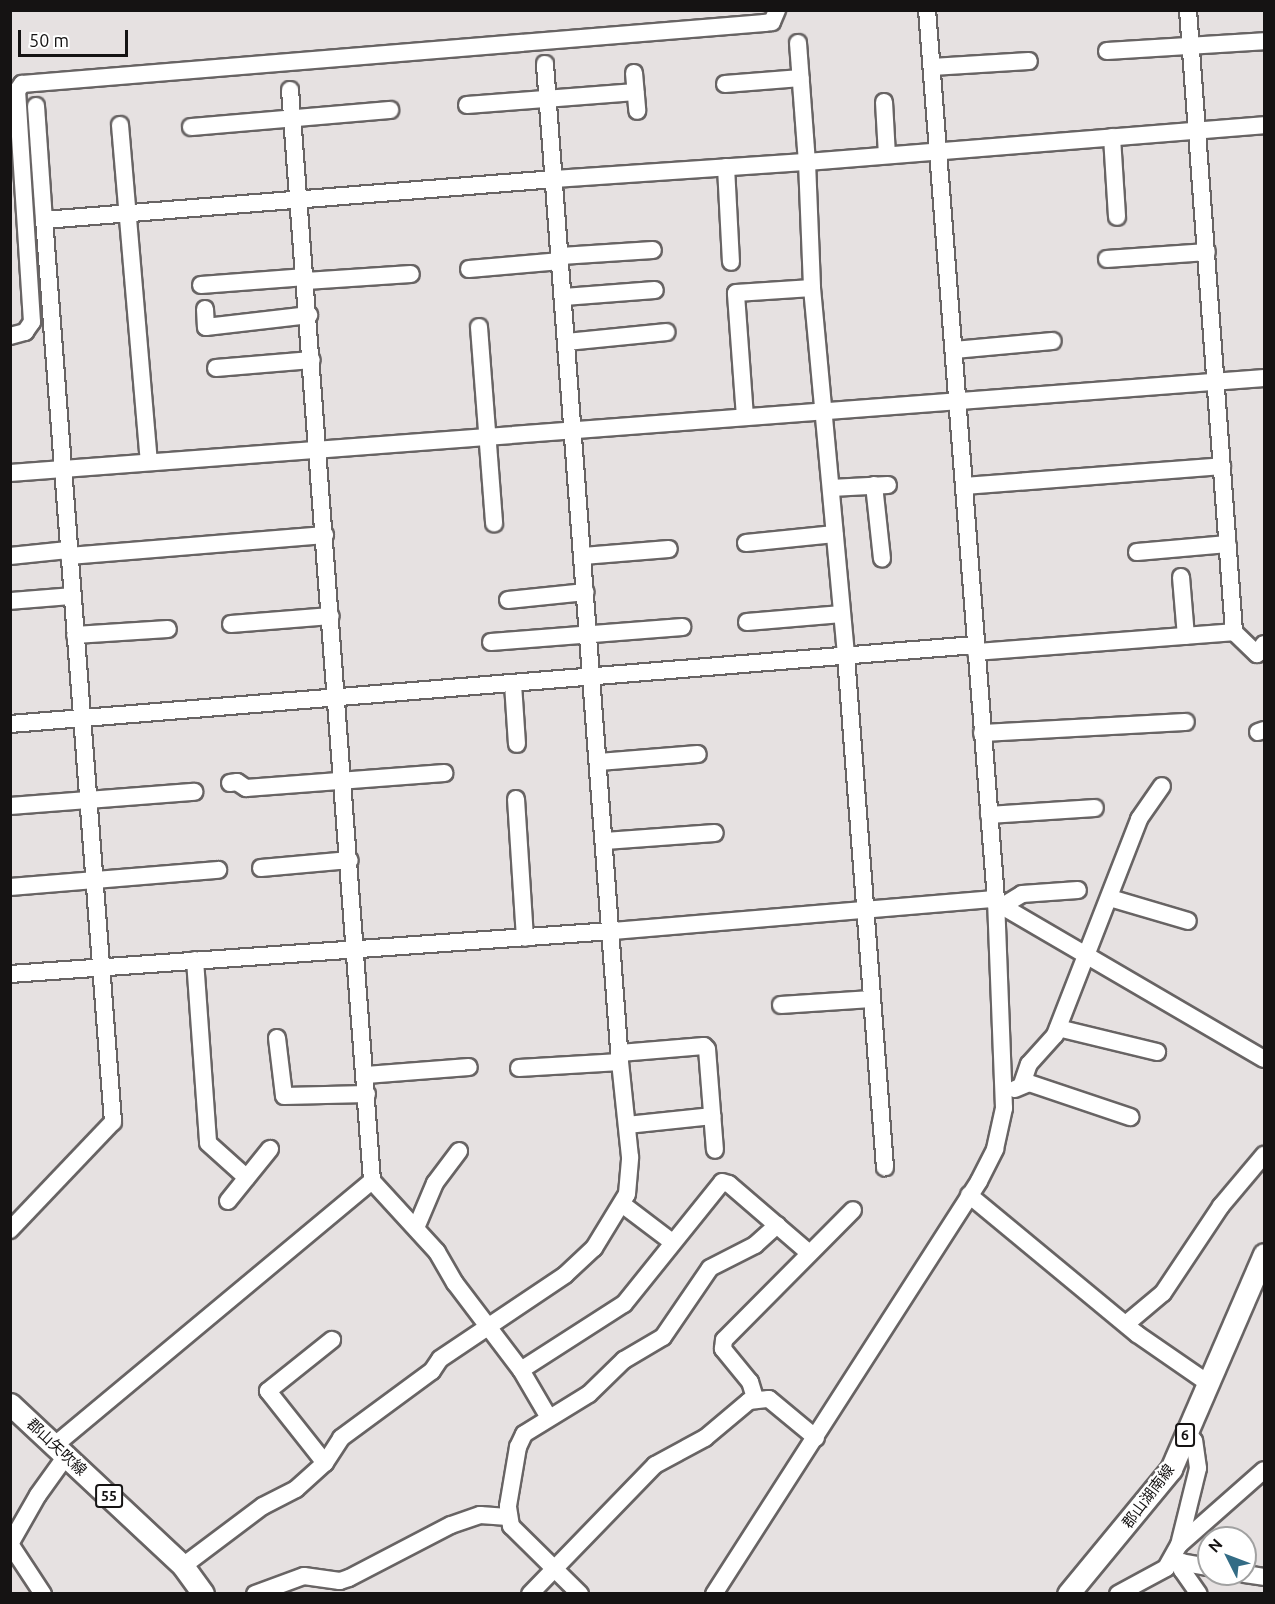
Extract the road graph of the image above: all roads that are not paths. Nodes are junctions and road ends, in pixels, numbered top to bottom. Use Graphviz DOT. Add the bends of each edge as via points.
graph roads {
  1 [pos="777,10"];
  2 [pos="927,10"];
  3 [pos="1188,10"];
  4 [pos="1264,41"];
  5 [pos="798,43"];
  6 [pos="1191,45"];
  7 [pos="1107,51"];
  8 [pos="1029,61"];
  9 [pos="545,64"];
  10 [pos="932,67"];
  11 [pos="634,74"];
  12 [pos="801,78"];
  13 [pos="726,84"];
  14 [pos="290,90"];
  15 [pos="636,92"];
  16 [pos="548,98"];
  17 [pos="884,102"];
  18 [pos="36,105"];
  19 [pos="467,105"];
  20 [pos="390,110"];
  21 [pos="637,111"];
  22 [pos="292,118"];
  23 [pos="120,125"];
  24 [pos="1264,125"];
  25 [pos="191,127"];
  26 [pos="1198,130"];
  27 [pos="1112,137"];
  28 [pos="939,151"];
  29 [pos="887,155"];
  30 [pos="807,162"];
  31 [pos="726,167"];
  32 [pos="555,179"];
  33 [pos="300,201"];
  34 [pos="128,213"];
  35 [pos="18,216"];
  36 [pos="1117,217"];
  37 [pos="44,220"];
  38 [pos="653,250"];
  39 [pos="1207,252"];
  40 [pos="561,258"];
  41 [pos="1107,259"];
  42 [pos="731,262"];
  43 [pos="469,269"];
  44 [pos="411,274"];
  45 [pos="306,279"];
  46 [pos="201,285"];
  47 [pos="812,288"];
  48 [pos="655,290"];
  49 [pos="564,297"];
  50 [pos="205,309"];
  51 [pos="309,315"];
  52 [pos="479,327"];
  53 [pos="667,332"];
  54 [pos="10,336"];
  55 [pos="1053,341"];
  56 [pos="567,342"];
  57 [pos="954,350"];
  58 [pos="312,360"];
  59 [pos="216,368"];
  60 [pos="1264,378"];
  61 [pos="1216,381"];
  62 [pos="957,401"];
  63 [pos="825,410"];
  64 [pos="745,417"];
  65 [pos="573,430"];
  66 [pos="487,436"];
  67 [pos="319,449"];
  68 [pos="149,462"];
  69 [pos="1222,466"];
  70 [pos="61,468"];
  71 [pos="10,473"];
  72 [pos="964,486"];
  73 [pos="831,488"];
  74 [pos="495,523"];
  75 [pos="835,534"];
  76 [pos="325,535"];
  77 [pos="746,543"];
  78 [pos="1228,544"];
  79 [pos="669,549"];
  80 [pos="1137,552"];
  81 [pos="68,553"];
  82 [pos="10,556"];
  83 [pos="583,556"];
  84 [pos="882,559"];
  85 [pos="1181,577"];
  86 [pos="586,592"];
  87 [pos="72,596"];
  88 [pos="10,600"];
  89 [pos="508,600"];
  90 [pos="842,614"];
  91 [pos="331,616"];
  92 [pos="747,622"];
  93 [pos="231,624"];
  94 [pos="682,627"];
  95 [pos="168,629"];
  96 [pos="1234,632"];
  97 [pos="589,634"];
  98 [pos="75,635"];
  99 [pos="1186,636"];
  100 [pos="491,642"];
  101 [pos="1264,644"];
  102 [pos="976,648"];
  103 [pos="846,656"];
  104 [pos="592,678"];
  105 [pos="513,684"];
  106 [pos="336,699"];
  107 [pos="82,719"];
  108 [pos="1186,722"];
  109 [pos="10,724"];
  110 [pos="982,733"];
  111 [pos="517,744"];
  112 [pos="698,754"];
  113 [pos="599,762"];
  114 [pos="444,773"];
  115 [pos="343,781"];
  116 [pos="230,783"];
  117 [pos="1162,786"];
  118 [pos="194,792"];
  119 [pos="89,799"];
  120 [pos="516,799"];
  121 [pos="10,806"];
  122 [pos="1095,808"];
  123 [pos="989,815"];
  124 [pos="715,833"];
  125 [pos="605,841"];
  126 [pos="350,860"];
  127 [pos="261,868"];
  128 [pos="218,870"];
  129 [pos="96,879"];
  130 [pos="10,887"];
  131 [pos="1078,890"];
  132 [pos="1110,898"];
  133 [pos="1000,903"];
  134 [pos="864,910"];
  135 [pos="1188,921"];
  136 [pos="612,932"];
  137 [pos="525,938"];
  138 [pos="357,949"];
  139 [pos="1088,954"];
  140 [pos="195,960"];
  141 [pos="103,967"];
  142 [pos="10,974"];
  143 [pos="871,999"];
  144 [pos="780,1005"];
  145 [pos="1058,1028"];
  146 [pos="277,1038"];
  147 [pos="1157,1052"];
  148 [pos="620,1058"];
  149 [pos="1264,1059"];
  150 [pos="469,1066"];
  151 [pos="519,1068"];
  152 [pos="366,1075"];
  153 [pos="1022,1084"];
  154 [pos="367,1094"];
  155 [pos="1004,1094"];
  156 [pos="712,1116"];
  157 [pos="1130,1117"];
  158 [pos="627,1125"];
  159 [pos="270,1149"];
  160 [pos="715,1150"];
  161 [pos="459,1151"];
  162 [pos="1264,1155"];
  163 [pos="885,1168"];
  164 [pos="247,1178"];
  165 [pos="372,1181"];
  166 [pos="969,1195"];
  167 [pos="228,1201"];
  168 [pos="622,1204"];
  169 [pos="852,1210"];
  170 [pos="777,1225"];
  171 [pos="416,1228"];
  172 [pos="10,1230"];
  173 [pos="671,1241"];
  174 [pos="808,1252"];
  175 [pos="1264,1254"];
  176 [pos="1126,1324"];
  177 [pos="489,1327"];
  178 [pos="332,1340"];
  179 [pos="521,1370"];
  180 [pos="1208,1383"];
  181 [pos="755,1398"];
  182 [pos="10,1404"];
  183 [pos="548,1416"];
  184 [pos="1187,1432"];
  185 [pos="816,1438"];
  186 [pos="61,1450"];
  187 [pos="325,1463"];
  188 [pos="1264,1470"];
  189 [pos="508,1516"];
  190 [pos="10,1544"];
  191 [pos="1178,1556"];
  192 [pos="1197,1563"];
  193 [pos="183,1566"];
  194 [pos="554,1569"];
  195 [pos="43,1593"];
  196 [pos="203,1593"];
  197 [pos="255,1593"];
  198 [pos="530,1593"];
  199 [pos="580,1593"];
  200 [pos="714,1593"];
  201 [pos="1068,1593"];
  202 [pos="1118,1593"];
  203 [pos="1199,1593"];
  1 -- 35 [label="street" via="772,22 764,23 22,84 17,91"];
  2 -- 10 [label="street"];
  3 -- 6 [label="street"];
  4 -- 6 [label="street"];
  5 -- 12 [label="street"];
  6 -- 7 [label="street"];
  6 -- 26 [label="street"];
  8 -- 10 [label="street"];
  9 -- 16 [label="street"];
  10 -- 28 [label="street"];
  11 -- 15 [label="street"];
  12 -- 13 [label="street"];
  12 -- 30 [label="street"];
  14 -- 22 [label="street"];
  15 -- 16 [label="street"];
  15 -- 21 [label="street"];
  16 -- 19 [label="street"];
  16 -- 32 [label="street"];
  17 -- 29 [label="street"];
  18 -- 37 [label="street"];
  20 -- 22 [label="street"];
  22 -- 25 [label="street"];
  22 -- 33 [label="street"];
  23 -- 34 [label="street"];
  24 -- 26 [label="street"];
  26 -- 27 [label="street"];
  26 -- 39 [label="street"];
  27 -- 28 [label="street"];
  27 -- 36 [label="street"];
  28 -- 29 [label="street"];
  28 -- 57 [label="street"];
  29 -- 30 [label="street"];
  30 -- 31 [label="street"];
  30 -- 47 [label="street"];
  31 -- 32 [label="street"];
  31 -- 42 [label="street"];
  32 -- 33 [label="street"];
  32 -- 40 [label="street"];
  33 -- 34 [label="street"];
  33 -- 45 [label="street"];
  34 -- 37 [label="street"];
  34 -- 68 [label="street"];
  35 -- 54 [label="street" via="32,322 25,332"];
  37 -- 70 [label="street"];
  38 -- 40 [label="street"];
  39 -- 41 [label="street"];
  39 -- 61 [label="street"];
  40 -- 43 [label="street"];
  40 -- 49 [label="street"];
  44 -- 45 [label="street"];
  45 -- 46 [label="street"];
  45 -- 51 [label="street"];
  47 -- 63 [label="street"];
  47 -- 64 [label="street" via="736,293"];
  48 -- 49 [label="street"];
  49 -- 56 [label="street"];
  50 -- 51 [label="street" via="206,327"];
  51 -- 58 [label="street"];
  52 -- 66 [label="street"];
  53 -- 56 [label="street"];
  55 -- 57 [label="street"];
  56 -- 65 [label="street"];
  57 -- 62 [label="street"];
  58 -- 59 [label="street"];
  58 -- 67 [label="street"];
  60 -- 61 [label="street"];
  61 -- 62 [label="street"];
  61 -- 69 [label="street"];
  62 -- 63 [label="street"];
  62 -- 72 [label="street"];
  63 -- 64 [label="street"];
  63 -- 73 [label="street"];
  64 -- 65 [label="street"];
  65 -- 66 [label="street"];
  65 -- 83 [label="street"];
  66 -- 67 [label="street"];
  66 -- 74 [label="street"];
  67 -- 68 [label="street"];
  67 -- 76 [label="street"];
  68 -- 70 [label="street"];
  69 -- 72 [label="street"];
  69 -- 78 [label="street"];
  70 -- 71 [label="street"];
  70 -- 81 [label="street"];
  72 -- 102 [label="street"];
  73 -- 75 [label="street"];
  73 -- 84 [label="street" via="881,485"];
  75 -- 77 [label="street"];
  75 -- 90 [label="street"];
  76 -- 81 [label="street"];
  76 -- 91 [label="street"];
  78 -- 80 [label="street"];
  78 -- 96 [label="street"];
  79 -- 83 [label="street"];
  81 -- 82 [label="street"];
  81 -- 87 [label="street"];
  83 -- 86 [label="street"];
  85 -- 99 [label="street"];
  86 -- 89 [label="street"];
  86 -- 97 [label="street"];
  87 -- 88 [label="street"];
  87 -- 98 [label="street"];
  90 -- 92 [label="street"];
  90 -- 103 [label="street"];
  91 -- 93 [label="street"];
  91 -- 106 [label="street"];
  94 -- 97 [label="street"];
  95 -- 98 [label="street"];
  96 -- 99 [label="street"];
  96 -- 101 [label="street" via="1257,654"];
  97 -- 100 [label="street"];
  97 -- 104 [label="street"];
  98 -- 107 [label="street"];
  99 -- 102 [label="street"];
  102 -- 103 [label="street"];
  102 -- 110 [label="street"];
  103 -- 104 [label="street"];
  103 -- 134 [label="street"];
  104 -- 105 [label="street"];
  104 -- 113 [label="street"];
  105 -- 106 [label="street"];
  105 -- 111 [label="street"];
  106 -- 107 [label="street"];
  106 -- 115 [label="street"];
  107 -- 109 [label="street"];
  107 -- 119 [label="street"];
  108 -- 110 [label="street"];
  110 -- 123 [label="street"];
  112 -- 113 [label="street"];
  113 -- 125 [label="street"];
  114 -- 115 [label="street"];
  115 -- 116 [label="street" via="246,788 237,782"];
  115 -- 126 [label="street"];
  117 -- 132 [label="street" via="1139,819"];
  118 -- 119 [label="street"];
  119 -- 121 [label="street"];
  119 -- 129 [label="street"];
  120 -- 137 [label="street"];
  122 -- 123 [label="street"];
  123 -- 133 [label="street"];
  124 -- 125 [label="street"];
  125 -- 136 [label="street"];
  126 -- 127 [label="street"];
  126 -- 138 [label="street"];
  128 -- 129 [label="street"];
  129 -- 130 [label="street"];
  129 -- 141 [label="street"];
  131 -- 133 [label="street" via="1022,894"];
  132 -- 135 [label="street"];
  132 -- 139 [label="street"];
  133 -- 134 [label="street"];
  133 -- 139 [label="street"];
  133 -- 155 [label="street"];
  134 -- 136 [label="street"];
  134 -- 143 [label="street"];
  136 -- 137 [label="street"];
  136 -- 148 [label="street"];
  137 -- 138 [label="street"];
  138 -- 140 [label="street"];
  138 -- 152 [label="street"];
  139 -- 145 [label="street"];
  139 -- 149 [label="street"];
  140 -- 141 [label="street"];
  140 -- 164 [label="street" via="208,1143"];
  141 -- 142 [label="street"];
  141 -- 172 [label="street" via="113,1122"];
  143 -- 144 [label="street"];
  143 -- 163 [label="street"];
  145 -- 147 [label="street"];
  145 -- 153 [label="street" via="1029,1064"];
  146 -- 154 [label="street" via="284,1096"];
  148 -- 151 [label="street"];
  148 -- 156 [label="street" via="704,1046"];
  148 -- 158 [label="street"];
  150 -- 152 [label="street"];
  152 -- 154 [label="street"];
  153 -- 155 [label="street"];
  153 -- 157 [label="street" via="1029,1083"];
  154 -- 165 [label="street"];
  155 -- 166 [label="street" via="995,1149"];
  156 -- 158 [label="street"];
  156 -- 160 [label="street"];
  158 -- 168 [label="street" via="630,1165"];
  159 -- 164 [label="street"];
  161 -- 171 [label="street" via="435,1183"];
  162 -- 176 [label="street" via="1221,1206 1163,1293"];
  164 -- 167 [label="street"];
  165 -- 171 [label="street"];
  165 -- 186 [label="street"];
  166 -- 176 [label="street"];
  166 -- 185 [label="street"];
  168 -- 173 [label="street"];
  168 -- 177 [label="street" via="586,1257"];
  169 -- 174 [label="street"];
  170 -- 173 [label="street" via="722,1182"];
  170 -- 174 [label="street"];
  170 -- 183 [label="street" via="755,1245 710,1268 663,1337 624,1360 589,1394"];
  171 -- 177 [label="street"];
  173 -- 179 [label="street" via="624,1304"];
  174 -- 181 [label="street" via="722,1343 750,1382"];
  175 -- 180 [label="main road, 郡山湖南線 / 6"];
  176 -- 180 [label="street"];
  177 -- 179 [label="street"];
  177 -- 187 [label="street" via="440,1359 432,1371 354,1427"];
  178 -- 187 [label="street" via="268,1391"];
  179 -- 183 [label="street"];
  180 -- 184 [label="main road, 郡山湖南線 / 6"];
  181 -- 185 [label="street" via="774,1402"];
  181 -- 194 [label="street" via="705,1438 655,1465"];
  182 -- 186 [label="main road, 郡山矢吹線 / 55"];
  183 -- 189 [label="street" via="527,1429 518,1447"];
  184 -- 191 [label="street" via="1194,1441 1198,1468"];
  184 -- 201 [label="main road, 郡山湖南線 / 6" via="1159,1486"];
  185 -- 200 [label="street"];
  186 -- 190 [label="street"];
  186 -- 193 [label="main road, 郡山矢吹線 / 55"];
  187 -- 193 [label="street" via="296,1489 263,1506"];
  188 -- 191 [label="street"];
  189 -- 194 [label="street" via="515,1532"];
  189 -- 197 [label="street" via="480,1515 451,1525 340,1581 304,1576"];
  190 -- 195 [label="street"];
  191 -- 192 [label="street"];
  191 -- 202 [label="street" via="1166,1568"];
  191 -- 203 [label="street" via="1182,1570"];
  193 -- 196 [label="main road, 郡山矢吹線 / 55"];
  194 -- 198 [label="street"];
  194 -- 199 [label="street"];
}
